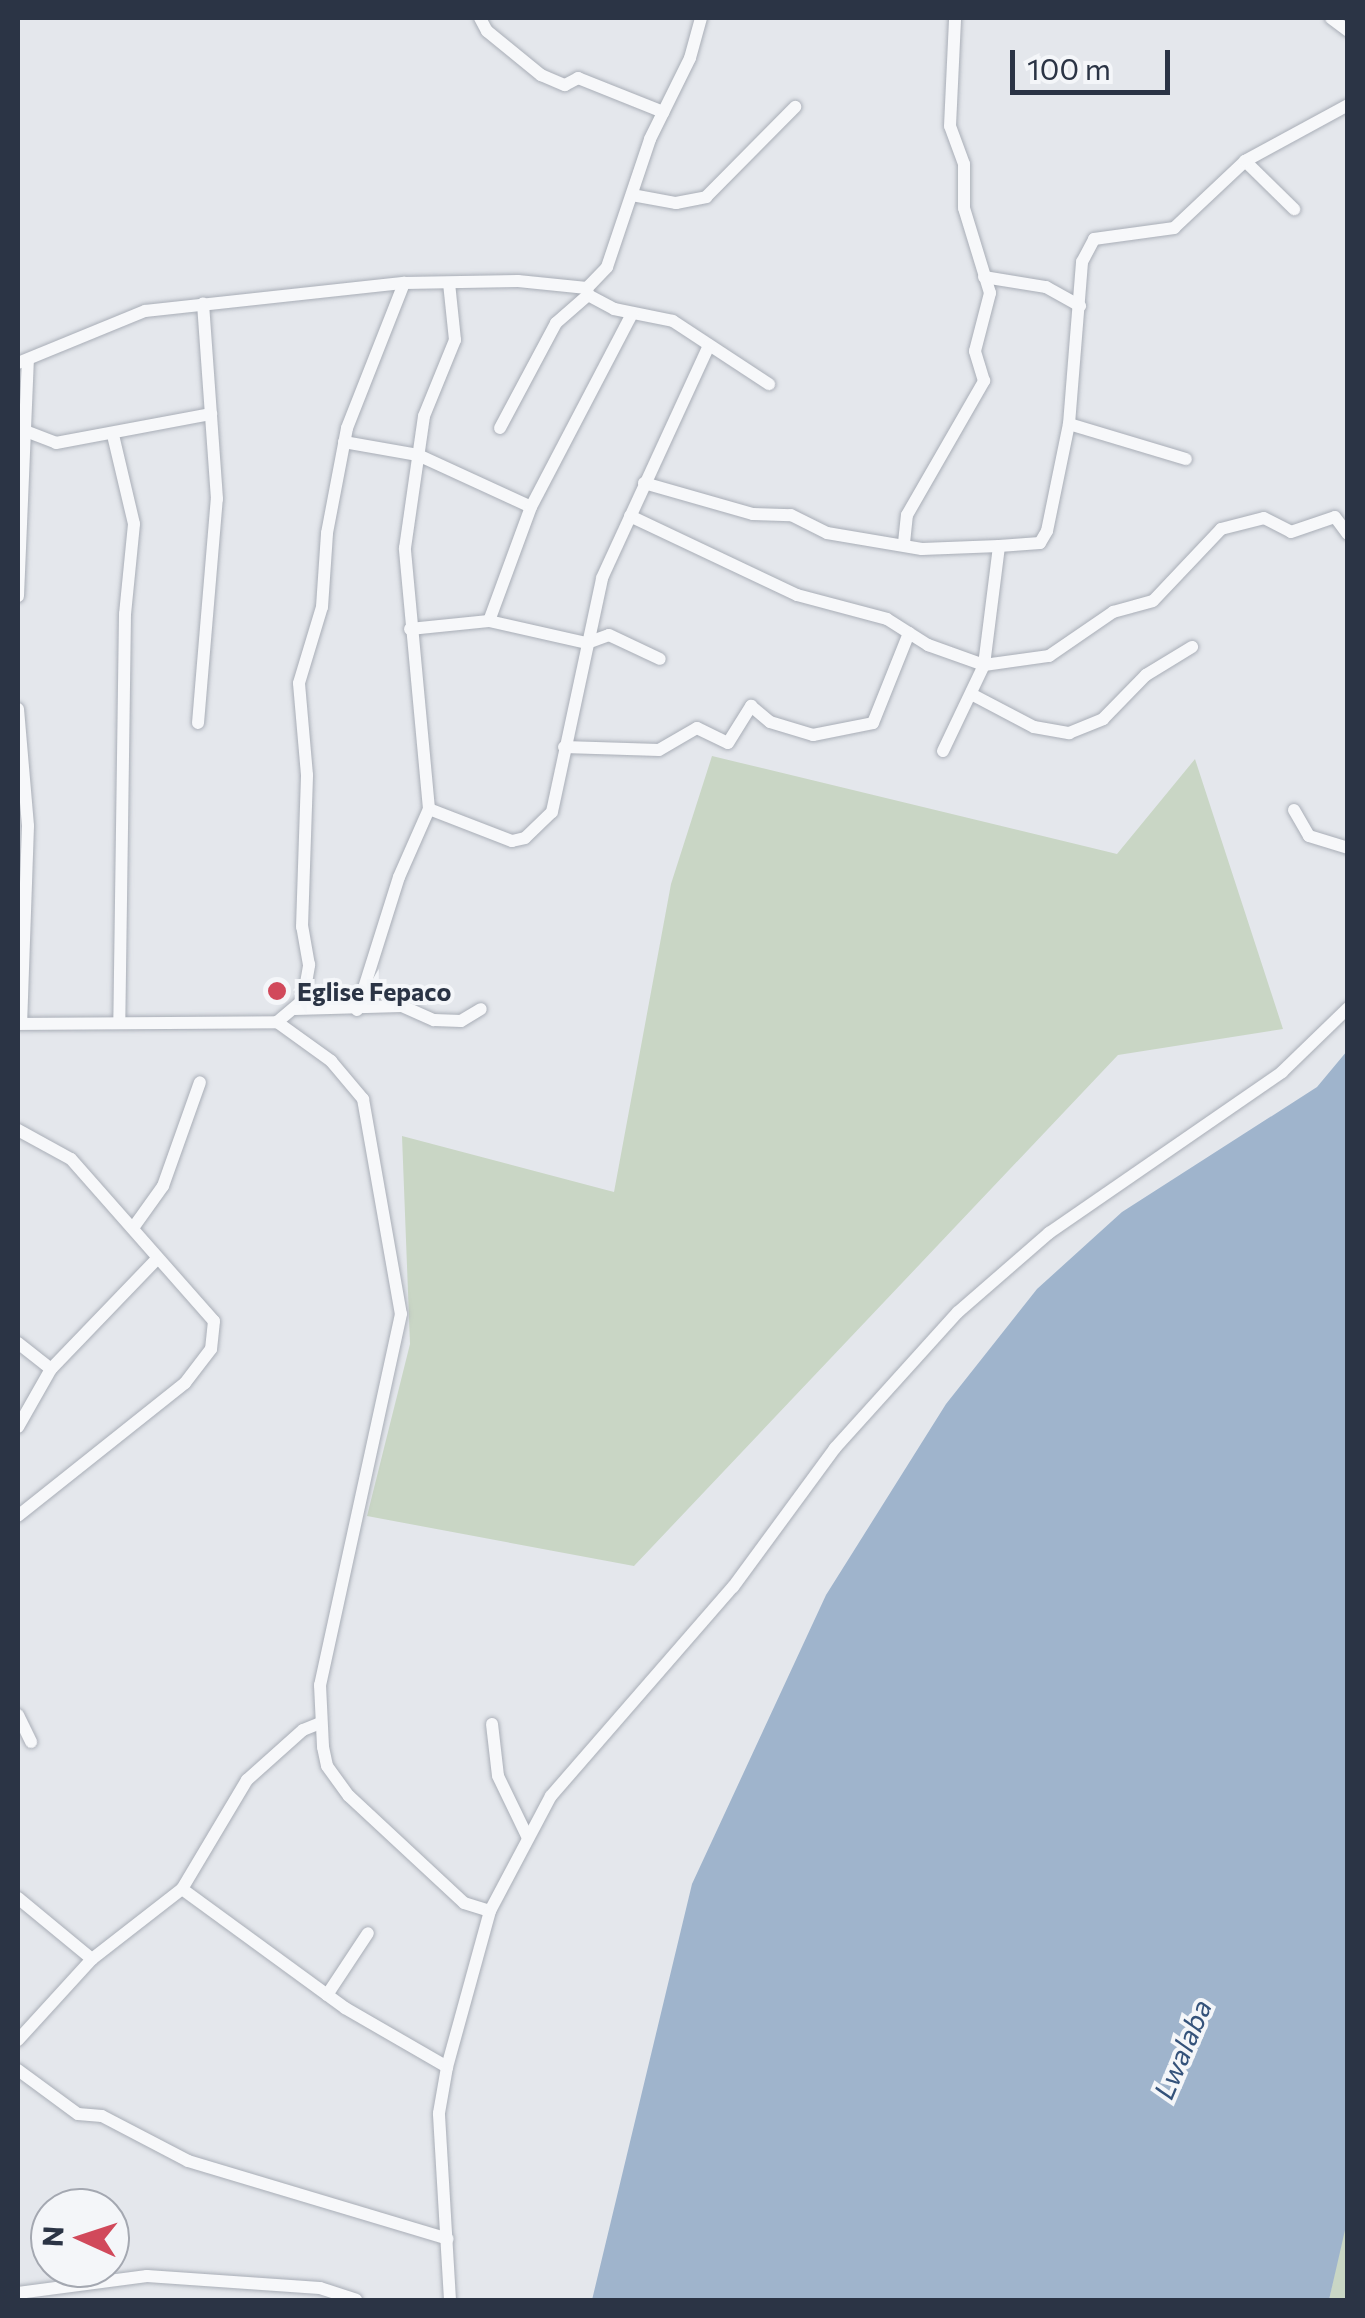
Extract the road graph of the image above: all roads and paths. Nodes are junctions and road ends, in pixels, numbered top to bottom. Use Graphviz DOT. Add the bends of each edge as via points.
graph roads {
  1 [pos="480,18"];
  2 [pos="701,18"];
  3 [pos="955,18"];
  4 [pos="1331,18"];
  5 [pos="1348,31"];
  6 [pos="1348,104"];
  7 [pos="795,107"];
  8 [pos="662,112"];
  9 [pos="1245,160"];
  10 [pos="632,195"];
  11 [pos="1294,209"];
  12 [pos="984,277"];
  13 [pos="404,282"];
  14 [pos="449,283"];
  15 [pos="588,292"];
  16 [pos="203,304"];
  17 [pos="1080,306"];
  18 [pos="632,314"];
  19 [pos="708,344"];
  20 [pos="23,362"];
  21 [pos="769,384"];
  22 [pos="211,414"];
  23 [pos="1069,424"];
  24 [pos="500,428"];
  25 [pos="28,432"];
  26 [pos="113,435"];
  27 [pos="344,442"];
  28 [pos="418,455"];
  29 [pos="1186,459"];
  30 [pos="644,483"];
  31 [pos="531,507"];
  32 [pos="630,516"];
  33 [pos="1348,534"];
  34 [pos="904,543"];
  35 [pos="999,546"];
  36 [pos="18,549"];
  37 [pos="18,596"];
  38 [pos="488,621"];
  39 [pos="410,629"];
  40 [pos="910,633"];
  41 [pos="588,643"];
  42 [pos="1192,647"];
  43 [pos="660,659"];
  44 [pos="984,665"];
  45 [pos="973,695"];
  46 [pos="18,709"];
  47 [pos="198,723"];
  48 [pos="564,747"];
  49 [pos="944,751"];
  50 [pos="429,809"];
  51 [pos="1294,810"];
  52 [pos="1348,848"];
  53 [pos="1348,1008"];
  54 [pos="295,1009"];
  55 [pos="481,1009"];
  56 [pos="357,1010"];
  57 [pos="119,1020"];
  58 [pos="277,1022"];
  59 [pos="19,1023"];
  60 [pos="200,1082"];
  61 [pos="18,1130"];
  62 [pos="133,1228"];
  63 [pos="158,1258"];
  64 [pos="18,1343"];
  65 [pos="50,1369"];
  66 [pos="18,1427"];
  67 [pos="18,1516"];
  68 [pos="18,1715"];
  69 [pos="320,1724"];
  70 [pos="492,1724"];
  71 [pos="31,1742"];
  72 [pos="528,1838"];
  73 [pos="182,1890"];
  74 [pos="18,1898"];
  75 [pos="490,1911"];
  76 [pos="368,1933"];
  77 [pos="92,1960"];
  78 [pos="327,1996"];
  79 [pos="18,2040"];
  80 [pos="447,2067"];
  81 [pos="18,2070"];
  82 [pos="448,2238"];
  83 [pos="18,2293"];
  84 [pos="356,2300"];
  85 [pos="450,2300"];
  1 -- 8 [label="street" via="541,75 565,84 578,78"];
  2 -- 8 [label="street"];
  3 -- 12 [label="street" via="951,134 964,164 964,208"];
  4 -- 5 [label="street"];
  6 -- 9 [label="street"];
  7 -- 10 [label="street" via="706,197 676,203"];
  8 -- 10 [label="street"];
  9 -- 11 [label="street"];
  9 -- 17 [label="street" via="1174,228 1094,239 1082,262"];
  10 -- 15 [label="street" via="608,267"];
  12 -- 17 [label="street" via="1046,287"];
  12 -- 34 [label="street" via="990,293 975,352 984,381 907,515"];
  13 -- 14 [label="street"];
  13 -- 16 [label="street"];
  13 -- 27 [label="street"];
  14 -- 15 [label="street"];
  14 -- 28 [label="street" via="455,340 429,400"];
  15 -- 18 [label="street"];
  15 -- 24 [label="street" via="538,352"];
  16 -- 20 [label="street" via="135,314"];
  16 -- 22 [label="street"];
  17 -- 23 [label="street"];
  18 -- 19 [label="street" via="672,321"];
  18 -- 31 [label="street"];
  19 -- 21 [label="street"];
  19 -- 30 [label="street"];
  20 -- 25 [label="street"];
  22 -- 26 [label="street"];
  22 -- 47 [label="street" via="216,499"];
  23 -- 29 [label="street"];
  23 -- 35 [label="street" via="1044,538"];
  25 -- 26 [label="street" via="56,443"];
  25 -- 36 [label="street"];
  26 -- 57 [label="street" via="134,524 125,614"];
  27 -- 28 [label="street"];
  27 -- 54 [label="street" via="322,607 298,683 307,775 302,927 309,965"];
  28 -- 31 [label="street"];
  28 -- 39 [label="street" via="405,548"];
  30 -- 32 [label="street"];
  30 -- 34 [label="street" via="753,514 791,515 827,533"];
  31 -- 38 [label="street"];
  32 -- 40 [label="street" via="797,595 869,613"];
  32 -- 41 [label="street" via="602,578"];
  33 -- 44 [label="street" via="1336,517 1291,532 1264,518 1221,529 1153,601 1112,612 1049,656"];
  34 -- 35 [label="street" via="922,549"];
  35 -- 44 [label="street"];
  36 -- 37 [label="street"];
  38 -- 39 [label="street"];
  38 -- 41 [label="street"];
  39 -- 50 [label="street"];
  40 -- 44 [label="street"];
  40 -- 48 [label="street" via="873,723 813,734 770,722 751,706 728,744 697,728 660,750"];
  41 -- 43 [label="street" via="609,635"];
  41 -- 48 [label="street"];
  42 -- 45 [label="street" via="1146,674 1103,720 1069,733 1034,727"];
  44 -- 45 [label="street"];
  45 -- 49 [label="street"];
  46 -- 59 [label="street" via="28,826"];
  48 -- 50 [label="street" via="552,812 525,838 484,834"];
  50 -- 56 [label="street" via="399,877"];
  51 -- 52 [label="street" via="1309,836"];
  53 -- 72 [label="street" via="1282,1072 1050,1233 958,1312 835,1448 734,1587 551,1796"];
  54 -- 56 [label="street"];
  54 -- 58 [label="street"];
  55 -- 56 [label="street" via="461,1021 434,1020 402,1006"];
  57 -- 58 [label="street"];
  57 -- 59 [label="street"];
  58 -- 69 [label="street" via="332,1061 364,1099 401,1314 327,1652"];
  60 -- 62 [label="street" via="163,1186"];
  61 -- 62 [label="street" via="71,1159"];
  62 -- 63 [label="street"];
  63 -- 65 [label="street"];
  63 -- 67 [label="street" via="214,1321 207,1358 185,1383"];
  64 -- 65 [label="street"];
  65 -- 66 [label="street"];
  68 -- 71 [label="street"];
  69 -- 73 [label="street" via="289,1741 246,1780"];
  69 -- 75 [label="street" via="326,1766 348,1796 464,1903"];
  70 -- 72 [label="street" via="498,1776"];
  72 -- 75 [label="street"];
  73 -- 77 [label="street"];
  73 -- 78 [label="street"];
  74 -- 77 [label="street"];
  75 -- 80 [label="street"];
  76 -- 78 [label="street"];
  77 -- 79 [label="street"];
  78 -- 80 [label="street"];
  80 -- 82 [label="street" via="440,2113"];
  81 -- 82 [label="street" via="78,2114 102,2116 188,2161"];
  82 -- 85 [label="street"];
  83 -- 84 [label="street" via="147,2276 320,2288"];
}
